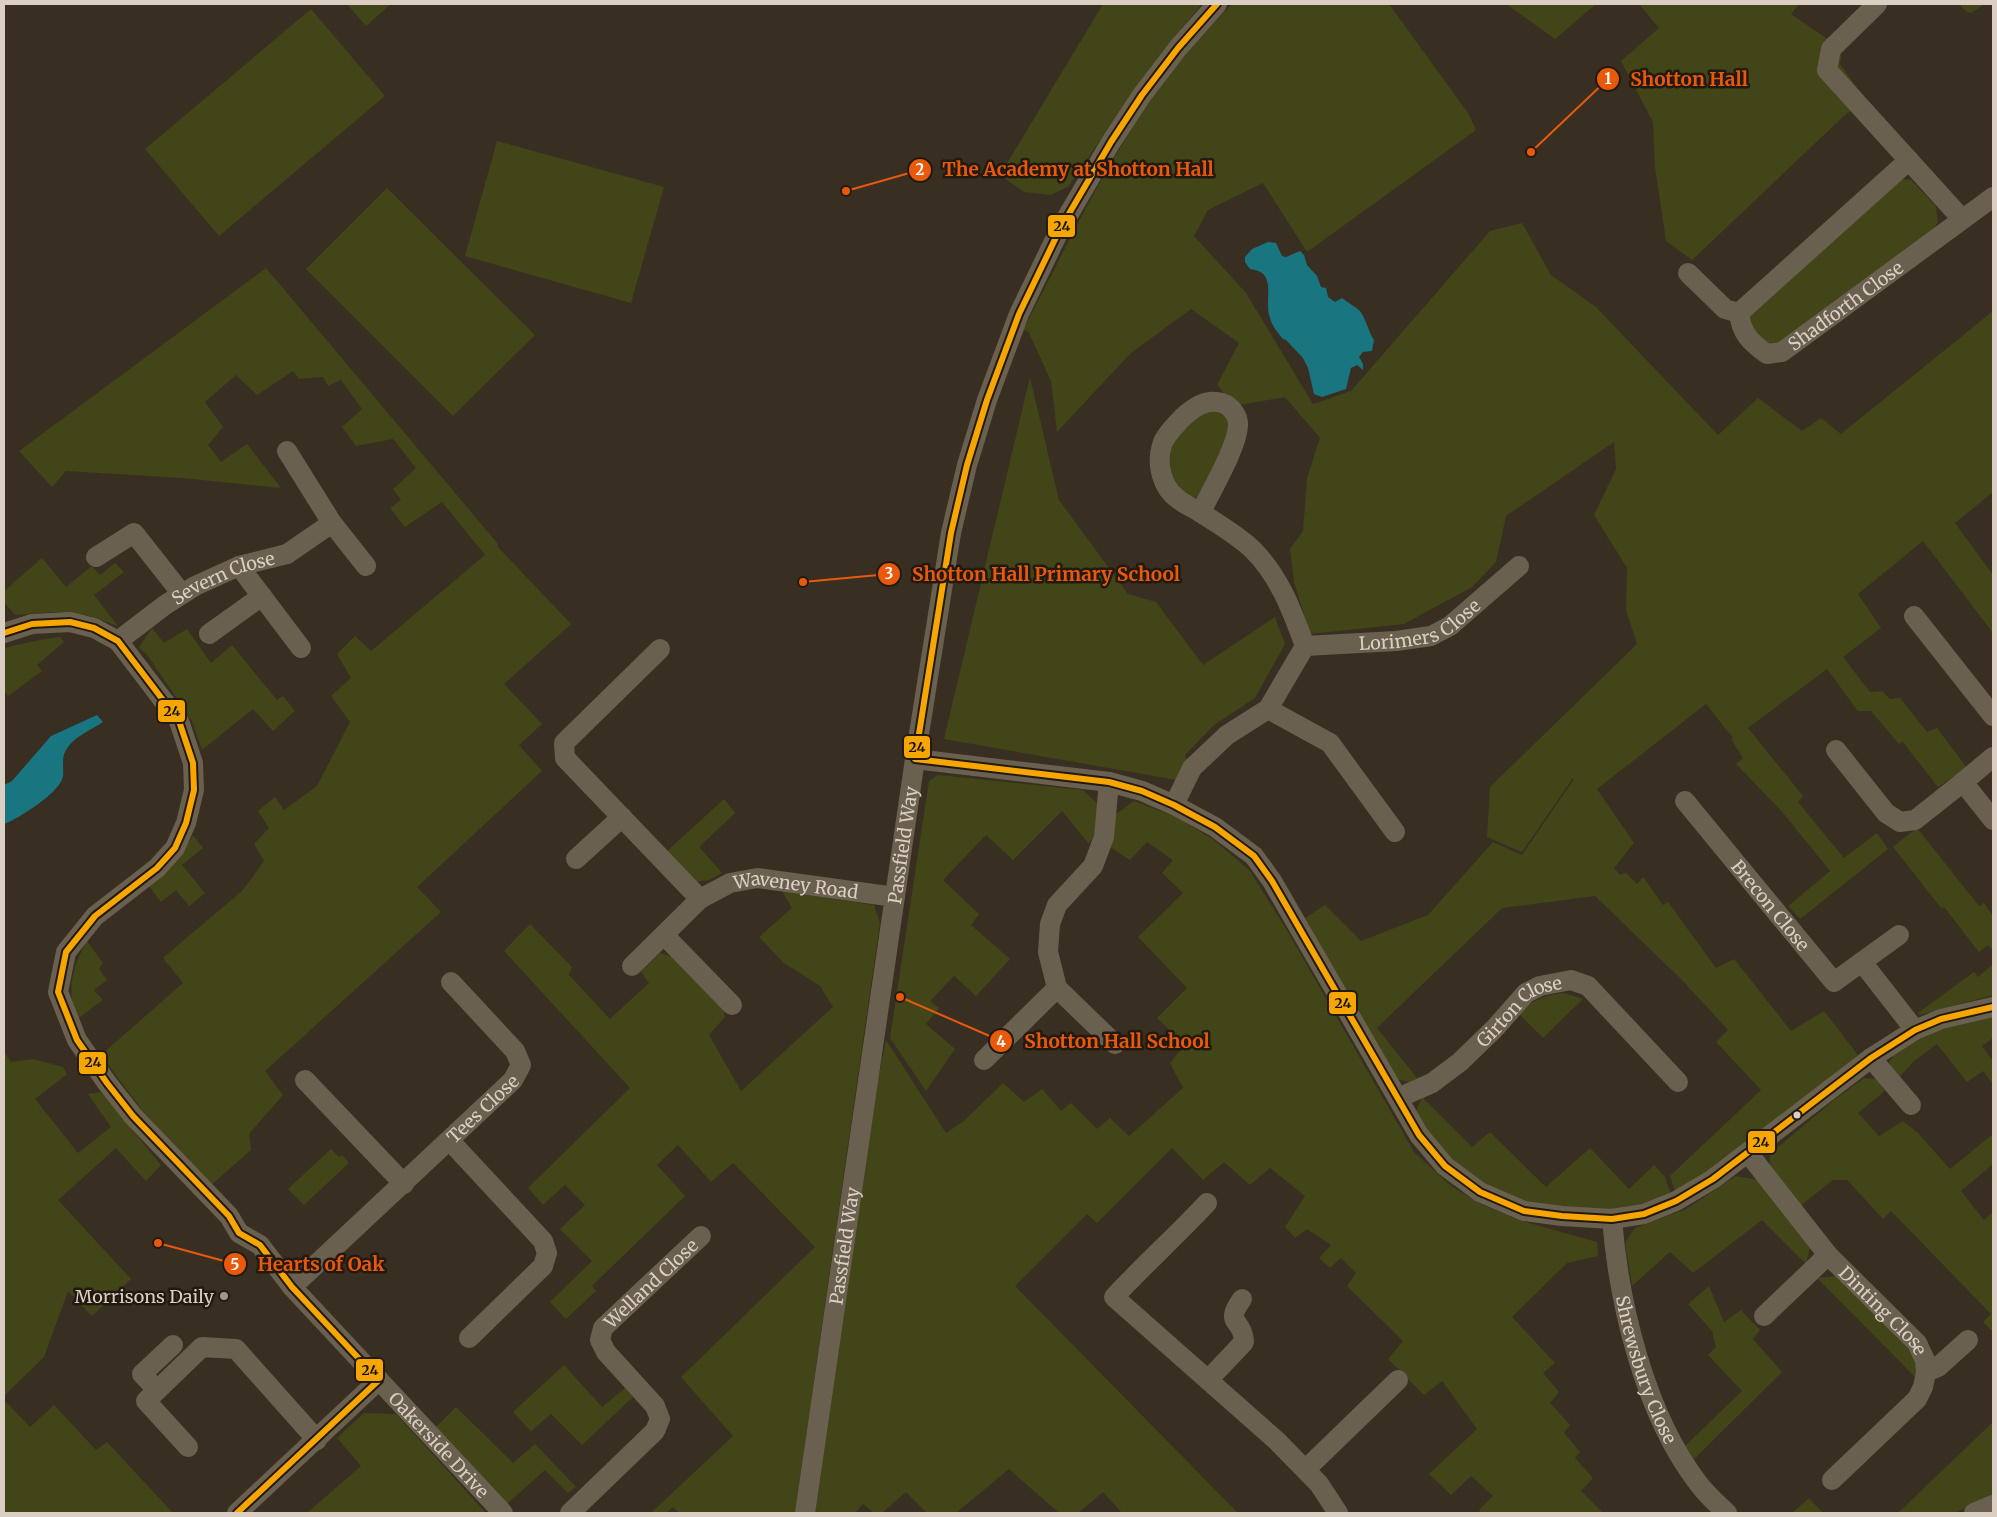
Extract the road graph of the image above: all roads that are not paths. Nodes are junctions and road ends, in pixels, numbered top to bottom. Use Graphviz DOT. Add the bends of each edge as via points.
graph roads {
  1 [pos="1217,4"];
  2 [pos="1877,4"];
  3 [pos="1908,160"];
  4 [pos="1993,197"];
  5 [pos="1962,218"];
  6 [pos="1688,273"];
  7 [pos="1739,313"];
  8 [pos="287,451"];
  9 [pos="1201,512"];
  10 [pos="332,523"];
  11 [pos="96,557"];
  12 [pos="239,566"];
  13 [pos="366,566"];
  14 [pos="1519,566"];
  15 [pos="182,594"];
  16 [pos="262,596"];
  17 [pos="1914,616"];
  18 [pos="4,633"];
  19 [pos="209,634"];
  20 [pos="118,641"];
  21 [pos="1304,646"];
  22 [pos="301,648"];
  23 [pos="660,649"];
  24 [pos="1268,708"];
  25 [pos="1993,716"];
  26 [pos="1836,750"];
  27 [pos="1993,757"];
  28 [pos="916,759"];
  29 [pos="1108,782"];
  30 [pos="1963,782"];
  31 [pos="1685,801"];
  32 [pos="1174,805"];
  33 [pos="622,817"];
  34 [pos="1993,820"];
  35 [pos="1395,832"];
  36 [pos="576,859"];
  37 [pos="895,897"];
  38 [pos="700,899"];
  39 [pos="664,935"];
  40 [pos="1899,935"];
  41 [pos="1862,962"];
  42 [pos="632,966"];
  43 [pos="451,982"];
  44 [pos="1057,988"];
  45 [pos="732,1004"];
  46 [pos="1993,1007"];
  47 [pos="1915,1030"];
  48 [pos="1115,1044"];
  49 [pos="1871,1058"];
  50 [pos="984,1060"];
  51 [pos="305,1080"];
  52 [pos="1678,1082"];
  53 [pos="1398,1098"];
  54 [pos="1910,1105"];
  55 [pos="450,1142"];
  56 [pos="1748,1153"];
  57 [pos="404,1184"];
  58 [pos="1207,1203"];
  59 [pos="1612,1219"];
  60 [pos="701,1236"];
  61 [pos="1828,1255"];
  62 [pos="292,1288"];
  63 [pos="1242,1299"];
  64 [pos="1764,1316"];
  65 [pos="469,1338"];
  66 [pos="1968,1340"];
  67 [pos="173,1345"];
  68 [pos="1926,1372"];
  69 [pos="379,1380"];
  70 [pos="1208,1380"];
  71 [pos="1398,1380"];
  72 [pos="151,1395"];
  73 [pos="317,1440"];
  74 [pos="188,1447"];
  75 [pos="1306,1470"];
  76 [pos="1832,1480"];
  77 [pos="1993,1505"];
  78 [pos="1717,1510"];
  79 [pos="237,1513"];
  80 [pos="504,1513"];
  81 [pos="570,1513"];
  82 [pos="805,1513"];
  83 [pos="1338,1513"];
  84 [pos="1974,1513"];
  1 -- 28 [label="street, Passfield Way" via="1178,48 1111,142 1060,229 1019,314 987,400 951,532"];
  2 -- 3 [label="street" via="1831,48 1827,70"];
  3 -- 5 [label="street"];
  3 -- 7 [label="street"];
  4 -- 5 [label="street, Shadforth Close"];
  5 -- 7 [label="street, Shadforth Close" via="1782,352 1767,354 1753,344 1740,324"];
  6 -- 7 [label="street" via="1725,309"];
  8 -- 10 [label="street"];
  9 -- 9 [label="street" via="1178,499 1166,486 1159,465 1162,444 1186,414 1205,402 1223,403 1234,412 1238,425 1234,444"];
  9 -- 21 [label="street" via="1252,549 1271,571 1290,604"];
  10 -- 12 [label="street, Severn Close" via="287,554"];
  10 -- 13 [label="street"];
  11 -- 15 [label="street" via="134,533"];
  12 -- 15 [label="street, Severn Close"];
  12 -- 16 [label="street"];
  14 -- 21 [label="street, Lorimers Close" via="1450,626 1431,636"];
  15 -- 20 [label="street, Severn Close"];
  16 -- 19 [label="street"];
  16 -- 22 [label="street"];
  17 -- 25 [label="street"];
  18 -- 20 [label="street, Oakerside Drive" via="32,624 70,622 94,628"];
  20 -- 62 [label="street, Oakerside Drive" via="179,721 193,763 194,790 186,823 175,848 157,868 95,916 66,952 58,992 77,1040 133,1116 212,1204 229,1216 240,1233 260,1246"];
  21 -- 24 [label="street"];
  23 -- 33 [label="street" via="564,743 565,758"];
  24 -- 32 [label="street" via="1227,735 1192,768"];
  24 -- 35 [label="street" via="1330,743"];
  26 -- 30 [label="street" via="1886,813 1900,822 1915,820"];
  27 -- 30 [label="street"];
  28 -- 29 [label="street"];
  28 -- 37 [label="street, Passfield Way"];
  29 -- 32 [label="street" via="1142,791"];
  29 -- 44 [label="street" via="1104,838 1093,866 1057,905 1050,924 1048,952"];
  30 -- 34 [label="street"];
  31 -- 41 [label="street, Brecon Close" via="1834,982"];
  32 -- 53 [label="street" via="1215,827 1254,856 1286,904"];
  33 -- 36 [label="street"];
  33 -- 38 [label="street"];
  37 -- 38 [label="street, Waveney Road" via="757,878 730,883"];
  37 -- 82 [label="street, Passfield Way"];
  38 -- 39 [label="street, Waveney Road"];
  39 -- 42 [label="street, Waveney Road"];
  39 -- 45 [label="street"];
  40 -- 41 [label="street, Brecon Close"];
  41 -- 47 [label="street"];
  43 -- 55 [label="street, Tees Close" via="515,1051 521,1065 513,1080"];
  44 -- 48 [label="street"];
  44 -- 50 [label="street"];
  46 -- 47 [label="street" via="1941,1019"];
  47 -- 49 [label="street"];
  49 -- 54 [label="street"];
  49 -- 56 [label="street"];
  51 -- 57 [label="street"];
  52 -- 53 [label="street, Girton Close" via="1588,986 1571,980 1540,986 1526,993 1460,1062 1432,1083"];
  53 -- 59 [label="street" via="1419,1135 1445,1166 1480,1192 1524,1211"];
  55 -- 57 [label="street, Tees Close"];
  55 -- 65 [label="street" via="543,1241 547,1253 543,1266"];
  56 -- 59 [label="street" via="1713,1180 1676,1201 1644,1214"];
  56 -- 61 [label="street, Dinting Close"];
  57 -- 62 [label="street, Tees Close"];
  58 -- 70 [label="street" via="1114,1297"];
  59 -- 78 [label="street, Shrewsbury Close" via="1621,1290 1649,1391 1668,1436"];
  60 -- 81 [label="street, Welland Close" via="603,1328 600,1340 606,1352 655,1406 660,1419 656,1431"];
  61 -- 64 [label="street, Dinting Close"];
  61 -- 68 [label="street, Dinting Close" via="1916,1343 1925,1360"];
  62 -- 69 [label="street, Oakerside Drive"];
  63 -- 70 [label="street" via="1233,1312 1233,1318 1244,1342"];
  66 -- 68 [label="street, Dinting Close" via="1938,1367"];
  67 -- 72 [label="street" via="142,1374"];
  68 -- 76 [label="street, Dinting Close" via="1917,1399"];
  69 -- 73 [label="street"];
  69 -- 80 [label="street, Oakerside Drive"];
  70 -- 75 [label="street"];
  71 -- 75 [label="street"];
  72 -- 73 [label="street" via="202,1347 236,1350"];
  72 -- 74 [label="street"];
  73 -- 79 [label="street"];
  75 -- 83 [label="street"];
  77 -- 84 [label="street"];
}
